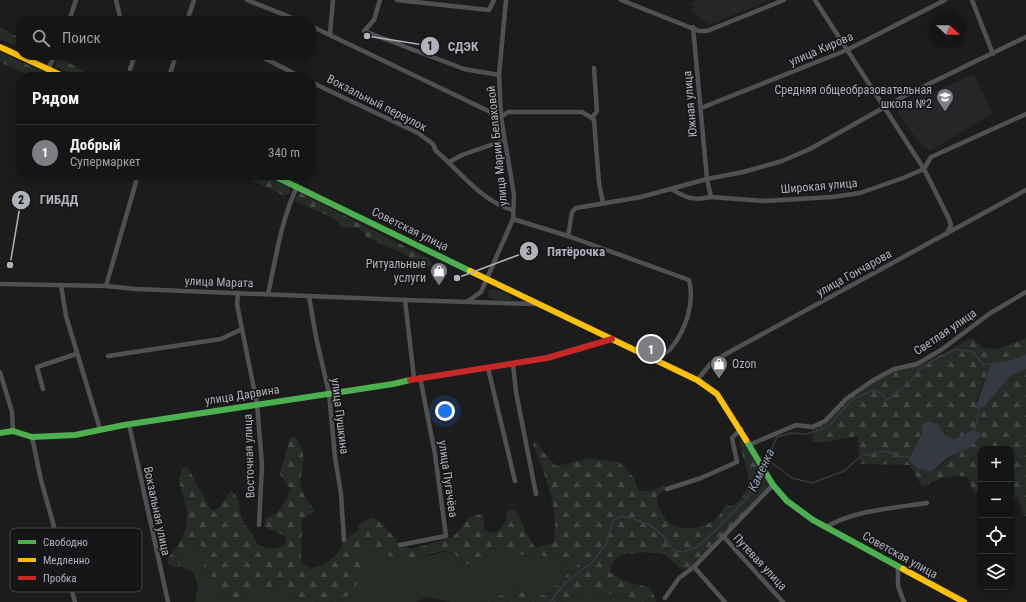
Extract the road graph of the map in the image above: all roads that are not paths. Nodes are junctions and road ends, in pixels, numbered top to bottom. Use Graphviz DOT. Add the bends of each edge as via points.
graph roads {
  1 [pos="76,0"];
  2 [pos="116,0"];
  3 [pos="194,0"];
  4 [pos="248,0"];
  5 [pos="333,0"];
  6 [pos="380,0"];
  7 [pos="397,0"];
  8 [pos="494,0"];
  9 [pos="506,0"];
  10 [pos="621,0"];
  11 [pos="784,0"];
  12 [pos="815,0"];
  13 [pos="946,0"];
  14 [pos="972,0"];
  15 [pos="71,16"];
  16 [pos="120,16"];
  17 [pos="189,16"];
  18 [pos="288,16"];
  19 [pos="693,27"];
  20 [pos="316,28"];
  21 [pos="330,34"];
  22 [pos="1026,38"];
  23 [pos="0,47"];
  24 [pos="847,50"];
  25 [pos="16,54"];
  26 [pos="993,54"];
  27 [pos="28,60"];
  28 [pos="52,60"];
  29 [pos="133,60"];
  30 [pos="174,60"];
  31 [pos="268,60"];
  32 [pos="594,68"];
  33 [pos="48,69"];
  34 [pos="130,69"];
  35 [pos="54,72"];
  36 [pos="171,72"];
  37 [pos="291,72"];
  38 [pos="500,75"];
  39 [pos="316,84"];
  40 [pos="701,108"];
  41 [pos="885,108"];
  42 [pos="1026,114"];
  43 [pos="501,117"];
  44 [pos="592,118"];
  45 [pos="505,140"];
  46 [pos="448,162"];
  47 [pos="924,169"];
  48 [pos="707,179"];
  49 [pos="137,180"];
  50 [pos="282,180"];
  51 [pos="297,187"];
  52 [pos="671,189"];
  53 [pos="1026,190"];
  54 [pos="711,197"];
  55 [pos="603,203"];
  56 [pos="513,210"];
  57 [pos="513,219"];
  58 [pos="947,234"];
  59 [pos="568,236"];
  60 [pos="488,278"];
  61 [pos="0,284"];
  62 [pos="61,284"];
  63 [pos="106,286"];
  64 [pos="1026,292"];
  65 [pos="238,293"];
  66 [pos="268,294"];
  67 [pos="310,296"];
  68 [pos="405,300"];
  69 [pos="437,301"];
  70 [pos="468,301"];
  71 [pos="538,304"];
  72 [pos="242,329"];
  73 [pos="612,339"];
  74 [pos="76,354"];
  75 [pos="108,356"];
  76 [pos="654,359"];
  77 [pos="513,364"];
  78 [pos="488,368"];
  79 [pos="0,372"];
  80 [pos="417,378"];
  81 [pos="697,380"];
  82 [pos="43,389"];
  83 [pos="329,393"];
  84 [pos="257,404"];
  85 [pos="129,424"];
  86 [pos="100,429"];
  87 [pos="741,429"];
  88 [pos="13,431"];
  89 [pos="0,433"];
  90 [pos="32,437"];
  91 [pos="749,445"];
  92 [pos="515,482"];
  93 [pos="773,485"];
  94 [pos="667,489"];
  95 [pos="536,494"];
  96 [pos="927,503"];
  97 [pos="259,525"];
  98 [pos="826,527"];
  99 [pos="54,528"];
  100 [pos="723,536"];
  101 [pos="344,540"];
  102 [pos="400,545"];
  103 [pos="694,567"];
  104 [pos="898,567"];
  105 [pos="72,592"];
  106 [pos="665,598"];
  107 [pos="75,602"];
  108 [pos="168,602"];
  109 [pos="725,602"];
  110 [pos="783,602"];
  111 [pos="904,602"];
  112 [pos="964,602"];
  1 -- 15 [label="street"];
  2 -- 16 [label="street"];
  3 -- 17 [label="street"];
  4 -- 18 [label="street"];
  5 -- 21 [label="street"];
  6 -- 38 [label="street" via="374,20 364,31 464,69"];
  7 -- 8 [label="street" via="489,10"];
  9 -- 38 [label="street, улица Марии Белаховой"];
  10 -- 19 [label="street"];
  11 -- 19 [label="street" via="706,31 699,31"];
  12 -- 24 [label="street"];
  13 -- 24 [label="street, улица Кирова"];
  14 -- 26 [label="street"];
  19 -- 40 [label="street, Южная улица"];
  20 -- 21 [label="street"];
  21 -- 43 [label="street"];
  22 -- 26 [label="street"];
  23 -- 25 [label="main road"];
  24 -- 40 [label="street, улица Кирова" via="717,104"];
  24 -- 41 [label="street"];
  26 -- 41 [label="street" via="906,95"];
  27 -- 33 [label="main road"];
  28 -- 33 [label="street"];
  29 -- 34 [label="street"];
  30 -- 36 [label="street"];
  31 -- 37 [label="street"];
  32 -- 44 [label="street" via="597,111"];
  33 -- 35 [label="main road"];
  38 -- 43 [label="street, улица Марии Белаховой"];
  39 -- 46 [label="street, Вокзальный переулок" via="418,133 433,144 436,151"];
  40 -- 48 [label="street, Южная улица"];
  41 -- 47 [label="street"];
  41 -- 48 [label="street" via="810,149 782,161"];
  42 -- 47 [label="street, Широкая улица" via="931,157"];
  43 -- 44 [label="street" via="508,112 582,112"];
  43 -- 45 [label="street, улица Марии Белаховой"];
  44 -- 55 [label="street"];
  45 -- 46 [label="street"];
  45 -- 56 [label="street, улица Марии Белаховой" via="514,195"];
  46 -- 56 [label="street, Вокзальный переулок" via="481,192"];
  47 -- 54 [label="street, Широкая улица" via="860,193 832,197 764,201"];
  47 -- 58 [label="street" via="949,219 951,225"];
  48 -- 52 [label="street"];
  48 -- 54 [label="street"];
  49 -- 63 [label="street"];
  50 -- 51 [label="main road, Советская улица"];
  51 -- 60 [label="main road, Советская улица"];
  51 -- 66 [label="street" via="284,222"];
  52 -- 54 [label="street, Широкая улица" via="680,196 689,198"];
  52 -- 55 [label="street"];
  53 -- 58 [label="street, улица Гончарова"];
  55 -- 59 [label="street" via="576,208 572,212"];
  56 -- 57 [label="street, улица Марии Белаховой"];
  57 -- 59 [label="street"];
  57 -- 60 [label="street, улица Марии Белаховой"];
  58 -- 81 [label="street, улица Гончарова" via="713,361"];
  59 -- 76 [label="street" via="689,280 692,289 688,319 672,348"];
  60 -- 70 [label="street, улица Марии Белаховой" via="481,292"];
  60 -- 71 [label="main road, Советская улица"];
  61 -- 62 [label="street, улица Марата"];
  62 -- 63 [label="street, улица Марата"];
  62 -- 74 [label="street"];
  63 -- 65 [label="street, улица Марата"];
  64 -- 91 [label="street, Светлая улица" via="989,314 941,350 917,364 894,369 872,381 846,399 825,421 812,428 796,425"];
  65 -- 66 [label="street, улица Марата"];
  65 -- 72 [label="street, Восточная улица" via="236,304"];
  66 -- 67 [label="street, улица Марата"];
  67 -- 68 [label="street, улица Марата"];
  67 -- 83 [label="street, улица Пушкина"];
  68 -- 69 [label="street, улица Марата"];
  68 -- 80 [label="street, улица Пугачёва"];
  69 -- 70 [label="street, Советская улица"];
  70 -- 71 [label="street, Советская улица"];
  71 -- 73 [label="main road, Советская улица"];
  72 -- 75 [label="street" via="221,339"];
  72 -- 84 [label="street, Восточная улица"];
  73 -- 76 [label="main road, Советская улица"];
  73 -- 77 [label="main road, улица Дарвина" via="548,358"];
  74 -- 82 [label="street" via="37,367"];
  74 -- 86 [label="street"];
  76 -- 81 [label="main road, Советская улица"];
  77 -- 78 [label="main road, улица Дарвина"];
  77 -- 95 [label="street"];
  78 -- 80 [label="main road, улица Дарвина"];
  78 -- 92 [label="street"];
  79 -- 88 [label="street" via="12,412"];
  80 -- 83 [label="main road, улица Дарвина"];
  80 -- 102 [label="street, улица Пугачёва" via="435,454 446,536"];
  81 -- 87 [label="main road, Советская улица" via="717,394"];
  83 -- 84 [label="main road, улица Дарвина"];
  83 -- 101 [label="street, улица Пушкина"];
  84 -- 85 [label="main road, улица Дарвина"];
  84 -- 97 [label="street, Восточная улица" via="262,466"];
  85 -- 86 [label="main road, улица Дарвина"];
  85 -- 108 [label="street, Вокзальная улица"];
  86 -- 90 [label="main road, улица Дарвина" via="75,434"];
  87 -- 91 [label="main road, Советская улица"];
  87 -- 94 [label="street" via="732,438 738,462"];
  88 -- 89 [label="main road, улица Дарвина"];
  88 -- 90 [label="main road, улица Дарвина"];
  90 -- 99 [label="street"];
  91 -- 93 [label="main road, Советская улица"];
  93 -- 98 [label="main road, Советская улица" via="792,504"];
  93 -- 100 [label="street, Путевая улица"];
  96 -- 98 [label="street, Советская улица" via="859,514 838,520"];
  98 -- 104 [label="main road, Советская улица"];
  100 -- 103 [label="street"];
  100 -- 110 [label="street, Путевая улица"];
  103 -- 106 [label="street" via="680,578"];
  103 -- 109 [label="street"];
  104 -- 111 [label="street" via="898,586"];
  104 -- 112 [label="main road, Советская улица"];
  105 -- 107 [label="street"];
}
